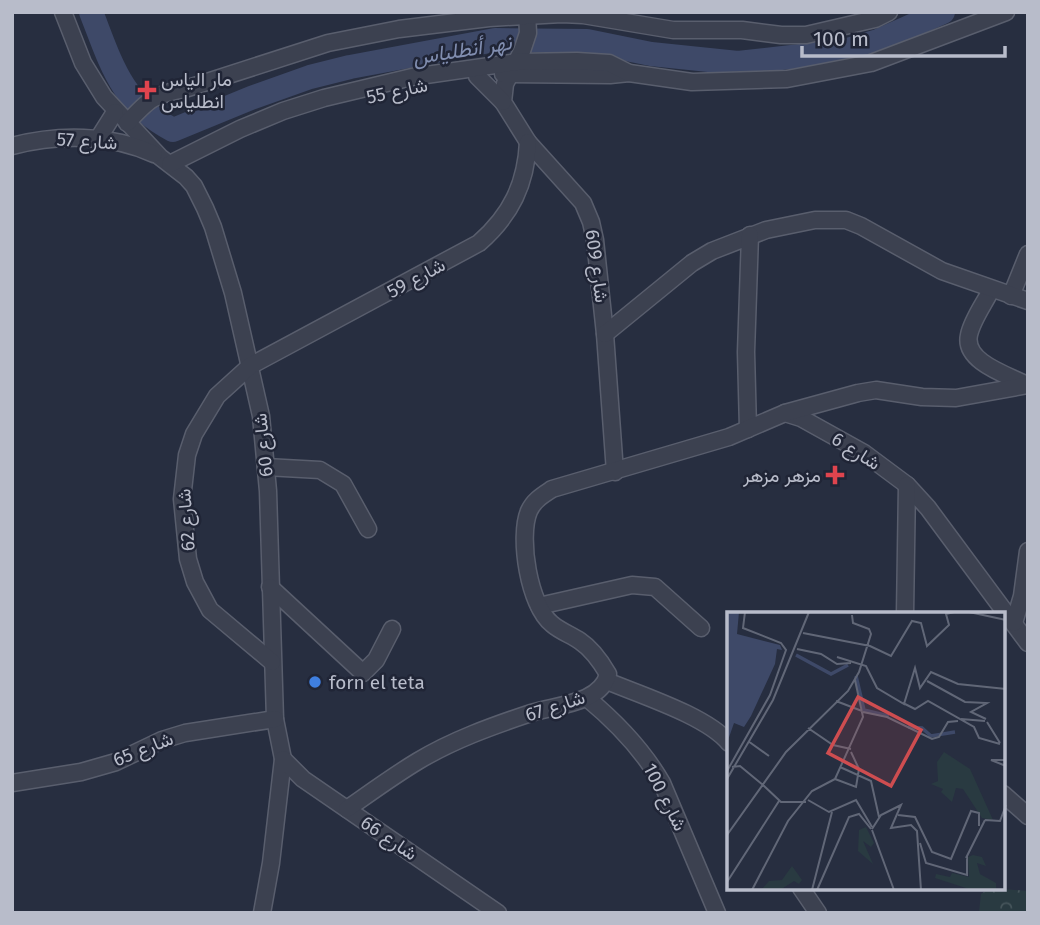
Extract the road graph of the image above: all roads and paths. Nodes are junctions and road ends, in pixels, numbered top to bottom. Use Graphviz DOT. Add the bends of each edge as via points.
graph roads {
  1 [pos="63,12"];
  2 [pos="889,12"];
  3 [pos="1006,12"];
  4 [pos="528,14"];
  5 [pos="517,62"];
  6 [pos="477,76"];
  7 [pos="503,102"];
  8 [pos="126,116"];
  9 [pos="98,139"];
  10 [pos="528,142"];
  11 [pos="12,146"];
  12 [pos="170,164"];
  13 [pos="750,235"];
  14 [pos="1028,254"];
  15 [pos="991,290"];
  16 [pos="1011,296"];
  17 [pos="1028,301"];
  18 [pos="605,334"];
  19 [pos="250,366"];
  20 [pos="1028,385"];
  21 [pos="785,413"];
  22 [pos="748,429"];
  23 [pos="266,467"];
  24 [pos="615,471"];
  25 [pos="907,485"];
  26 [pos="368,529"];
  27 [pos="1028,551"];
  28 [pos="270,587"];
  29 [pos="539,606"];
  30 [pos="905,612"];
  31 [pos="1014,623"];
  32 [pos="701,628"];
  33 [pos="392,629"];
  34 [pos="1028,643"];
  35 [pos="272,662"];
  36 [pos="607,681"];
  37 [pos="587,698"];
  38 [pos="275,719"];
  39 [pos="727,741"];
  40 [pos="283,759"];
  41 [pos="12,783"];
  42 [pos="1005,796"];
  43 [pos="346,809"];
  44 [pos="1028,816"];
  45 [pos="802,890"];
  46 [pos="262,913"];
  47 [pos="498,913"];
  48 [pos="717,913"];
  49 [pos="818,913"];
  1 -- 8 [label="street" via="87,71"];
  2 -- 4 [label="street" via="806,35 673,30 583,15"];
  3 -- 5 [label="street, شارع 55" via="871,63 787,79 692,82"];
  4 -- 5 [label="street" via="528,33"];
  4 -- 8 [label="street" via="399,29 328,43 162,93"];
  5 -- 6 [label="street, شارع 55"];
  5 -- 7 [label="street"];
  5 -- 12 [label="street" via="412,77 324,98 240,129"];
  6 -- 7 [label="street, شارع 609"];
  6 -- 12 [label="street, شارع 55" via="316,109"];
  7 -- 10 [label="street, شارع 609"];
  8 -- 9 [label="street"];
  8 -- 12 [label="street"];
  9 -- 11 [label="street, شارع 57" via="61,138"];
  9 -- 12 [label="street, شارع 57" via="130,145"];
  10 -- 18 [label="street, شارع 609" via="583,203 595,240"];
  10 -- 19 [label="street, شارع 59" via="516,198 500,223 479,243"];
  12 -- 19 [label="street, شارع 60" via="194,186 213,228"];
  13 -- 15 [label="street" via="799,222 846,220 942,271"];
  13 -- 18 [label="street" via="692,263"];
  13 -- 22 [label="street"];
  14 -- 16 [label="street"];
  15 -- 16 [label="street"];
  15 -- 20 [label="street" via="969,334 969,346 976,360"];
  16 -- 17 [label="street"];
  18 -- 24 [label="street, شارع 609"];
  19 -- 23 [label="street, شارع 60"];
  19 -- 35 [label="street, شارع 62" via="204,414 187,455 182,499 188,559 207,605"];
  20 -- 21 [label="street" via="956,398 876,390"];
  21 -- 22 [label="street"];
  21 -- 25 [label="street, شارع 6" via="864,453"];
  22 -- 24 [label="street"];
  23 -- 26 [label="street" via="320,470 342,484"];
  23 -- 28 [label="street, شارع 60"];
  24 -- 29 [label="street, شارع 67" via="552,489 531,508 524,537"];
  25 -- 30 [label="street"];
  25 -- 31 [label="street, شارع 6"];
  27 -- 31 [label="street" via="1023,596"];
  28 -- 33 [label="street" via="363,673 376,660"];
  28 -- 35 [label="street, شارع 60"];
  29 -- 32 [label="street" via="632,585 656,587"];
  29 -- 36 [label="street, شارع 67" via="552,624 584,643 601,662"];
  31 -- 34 [label="street, شارع 6"];
  35 -- 38 [label="street, شارع 60"];
  36 -- 37 [label="street, شارع 67"];
  36 -- 39 [label="street" via="691,717"];
  37 -- 43 [label="street, شارع 67" via="470,734 418,761"];
  37 -- 48 [label="street, شارع 100" via="653,767"];
  38 -- 40 [label="street, شارع 60"];
  38 -- 41 [label="street, شارع 65" via="185,733 116,762"];
  40 -- 43 [label="street, شارع 66"];
  40 -- 46 [label="street, شارع 60"];
  42 -- 44 [label="street"];
  43 -- 47 [label="street, شارع 66"];
  45 -- 49 [label="street"];
}
